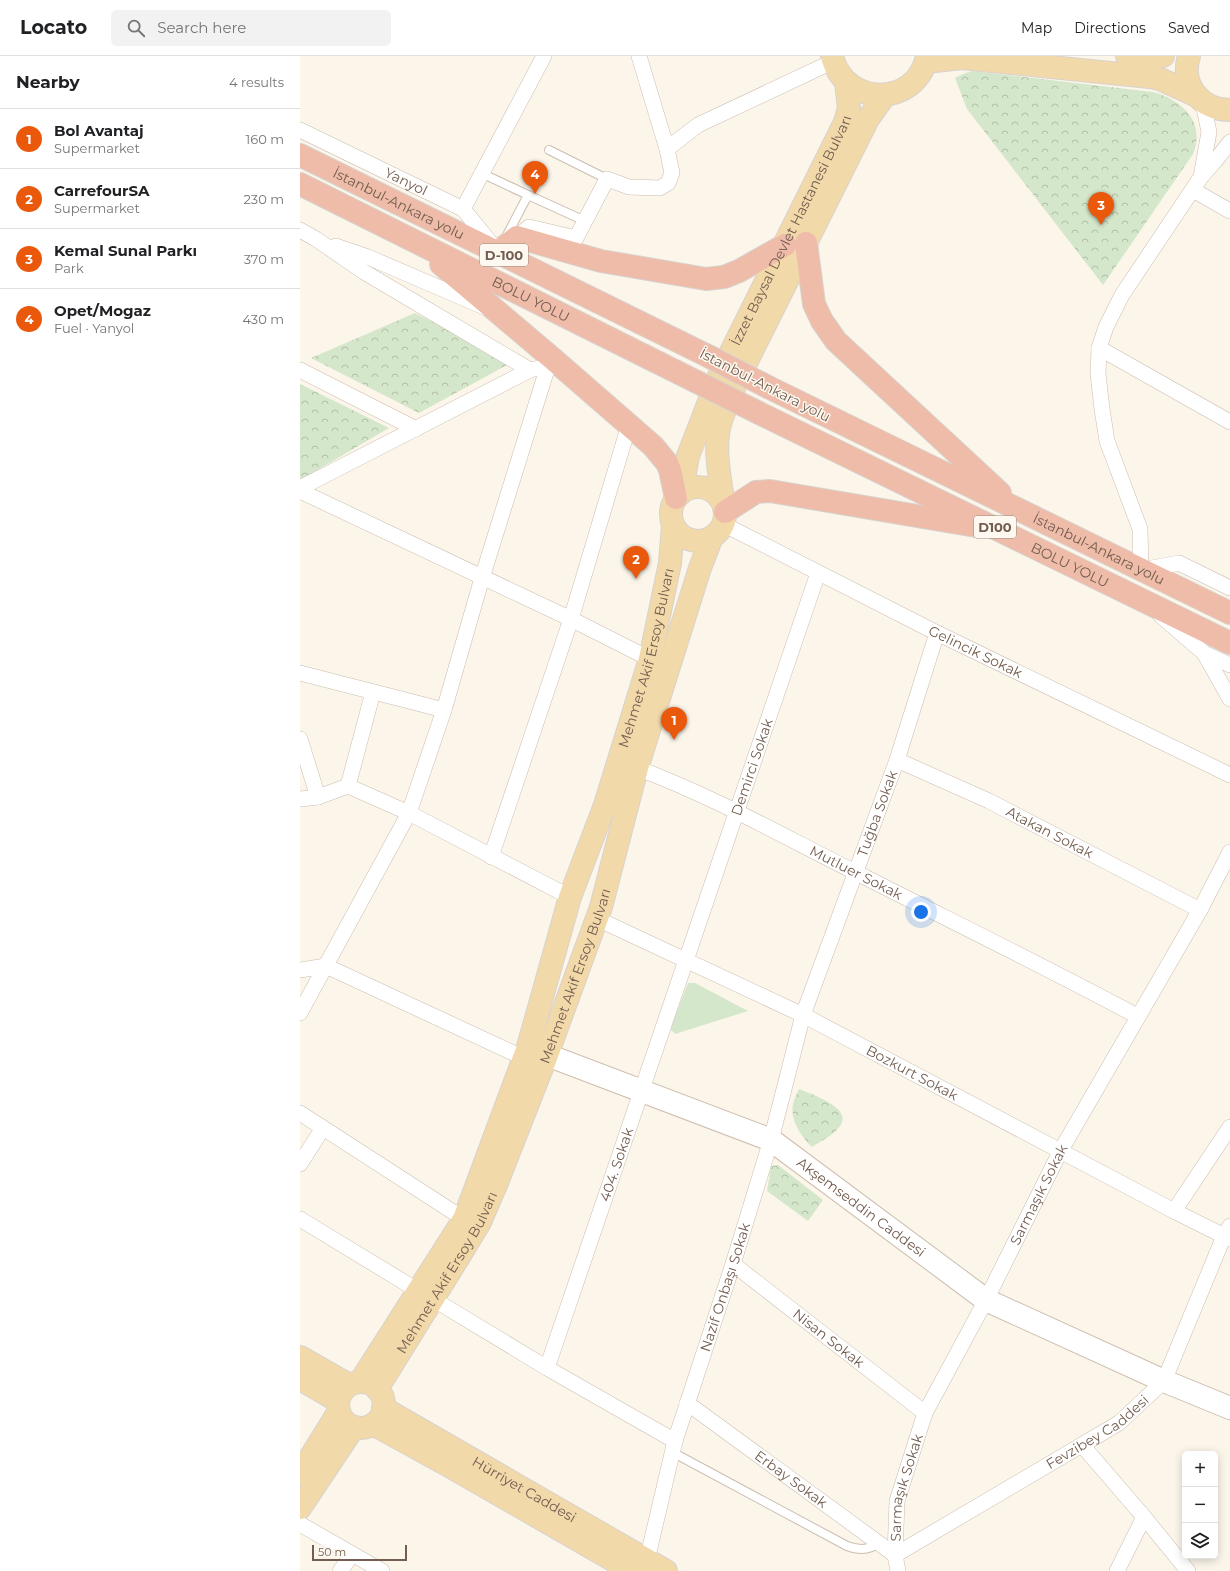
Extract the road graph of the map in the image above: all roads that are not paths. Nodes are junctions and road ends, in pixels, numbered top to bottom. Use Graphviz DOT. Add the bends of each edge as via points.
graph roads {
  1 [pos="544,56"];
  2 [pos="639,56"];
  3 [pos="1127,56"];
  4 [pos="1189,56"];
  5 [pos="1154,57"];
  6 [pos="833,59"];
  7 [pos="927,59"];
  8 [pos="846,82"];
  9 [pos="885,95"];
  10 [pos="1199,99"];
  11 [pos="1230,110"];
  12 [pos="300,130"];
  13 [pos="1230,142"];
  14 [pos="667,149"];
  15 [pos="549,150"];
  16 [pos="300,155"];
  17 [pos="481,172"];
  18 [pos="607,179"];
  19 [pos="1197,183"];
  20 [pos="300,184"];
  21 [pos="300,190"];
  22 [pos="528,195"];
  23 [pos="326,197"];
  24 [pos="463,209"];
  25 [pos="1230,211"];
  26 [pos="585,221"];
  27 [pos="300,230"];
  28 [pos="517,237"];
  29 [pos="316,239"];
  30 [pos="413,240"];
  31 [pos="806,243"];
  32 [pos="785,245"];
  33 [pos="498,252"];
  34 [pos="502,315"];
  35 [pos="1099,348"];
  36 [pos="708,356"];
  37 [pos="550,362"];
  38 [pos="300,370"];
  39 [pos="530,370"];
  40 [pos="697,382"];
  41 [pos="759,413"];
  42 [pos="1230,422"];
  43 [pos="629,425"];
  44 [pos="416,429"];
  45 [pos="300,488"];
  46 [pos="300,491"];
  47 [pos="678,495"];
  48 [pos="1018,510"];
  49 [pos="721,520"];
  50 [pos="673,526"];
  51 [pos="1001,530"];
  52 [pos="670,564"];
  53 [pos="700,568"];
  54 [pos="1141,570"];
  55 [pos="818,573"];
  56 [pos="482,578"];
  57 [pos="1230,588"];
  58 [pos="1144,601"];
  59 [pos="1230,613"];
  60 [pos="570,619"];
  61 [pos="936,633"];
  62 [pos="1230,643"];
  63 [pos="1204,653"];
  64 [pos="650,659"];
  65 [pos="1230,665"];
  66 [pos="300,673"];
  67 [pos="373,692"];
  68 [pos="1230,699"];
  69 [pos="444,710"];
  70 [pos="300,739"];
  71 [pos="897,760"];
  72 [pos="637,768"];
  73 [pos="1230,775"];
  74 [pos="348,786"];
  75 [pos="318,797"];
  76 [pos="300,799"];
  77 [pos="736,811"];
  78 [pos="408,813"];
  79 [pos="1230,852"];
  80 [pos="491,857"];
  81 [pos="854,872"];
  82 [pos="570,897"];
  83 [pos="1200,910"];
  84 [pos="598,917"];
  85 [pos="686,962"];
  86 [pos="326,966"];
  87 [pos="300,970"];
  88 [pos="300,1013"];
  89 [pos="803,1015"];
  90 [pos="1137,1016"];
  91 [pos="547,1055"];
  92 [pos="524,1058"];
  93 [pos="641,1091"];
  94 [pos="300,1113"];
  95 [pos="1230,1127"];
  96 [pos="323,1128"];
  97 [pos="771,1140"];
  98 [pos="1060,1150"];
  99 [pos="300,1164"];
  100 [pos="1174,1211"];
  101 [pos="300,1219"];
  102 [pos="464,1219"];
  103 [pos="1228,1233"];
  104 [pos="733,1264"];
  105 [pos="425,1295"];
  106 [pos="986,1300"];
  107 [pos="300,1357"];
  108 [pos="547,1368"];
  109 [pos="300,1379"];
  110 [pos="1164,1381"];
  111 [pos="687,1403"];
  112 [pos="359,1404"];
  113 [pos="1230,1408"];
  114 [pos="925,1413"];
  115 [pos="1082,1445"];
  116 [pos="674,1446"];
  117 [pos="300,1474"];
  118 [pos="300,1508"];
  119 [pos="1144,1517"];
  120 [pos="300,1524"];
  121 [pos="878,1543"];
  122 [pos="352,1555"];
  123 [pos="639,1566"];
  124 [pos="899,1566"];
  125 [pos="340,1571"];
  126 [pos="382,1571"];
  127 [pos="666,1571"];
  128 [pos="1117,1571"];
  129 [pos="1188,1571"];
  1 -- 17 [label="street"];
  2 -- 14 [label="street"];
  3 -- 5 [label="main road"];
  4 -- 10 [label="main road" via="1189,85"];
  6 -- 8 [label="main road"];
  6 -- 14 [label="street" via="698,125"];
  7 -- 9 [label="main road" via="921,72 910,84"];
  7 -- 10 [label="main road" via="962,58 1150,77 1160,79"];
  8 -- 9 [label="main road" via="864,93"];
  8 -- 32 [label="main road, İzzet Baysal Devlet Hastanesi Bulvarı" via="849,108 847,116"];
  9 -- 31 [label="main road, İzzet Baysal Devlet Hastanesi Bulvarı" via="868,119"];
  10 -- 11 [label="main road" via="1214,108"];
  10 -- 19 [label="street" via="1209,132"];
  12 -- 24 [label="street, Yanyol"];
  13 -- 19 [label="street"];
  14 -- 18 [label="street" via="672,173 668,183 660,188 629,187"];
  15 -- 18 [label="lane"];
  16 -- 33 [label="highway, İstanbul-Ankara yolu / D-100"];
  17 -- 22 [label="lane"];
  17 -- 24 [label="street"];
  18 -- 26 [label="street"];
  19 -- 25 [label="street"];
  19 -- 35 [label="street" via="1122,295"];
  20 -- 23 [label="highway, BOLU YOLU / D-100"];
  21 -- 23 [label="street"];
  22 -- 26 [label="lane"];
  22 -- 33 [label="lane"];
  23 -- 30 [label="highway, BOLU YOLU / D-100"];
  24 -- 33 [label="street, Yanyol"];
  26 -- 28 [label="street" via="576,238 529,227"];
  27 -- 29 [label="street"];
  28 -- 32 [label="highway" via="601,261 706,279 724,277 739,271"];
  28 -- 33 [label="highway"];
  29 -- 34 [label="street" via="368,258"];
  29 -- 39 [label="street" via="364,272"];
  30 -- 34 [label="highway"];
  30 -- 40 [label="highway, BOLU YOLU / D-100"];
  31 -- 48 [label="highway" via="814,304 836,341"];
  31 -- 49 [label="main road, İzzet Baysal Devlet Hastanesi Bulvarı" via="736,383 720,424 718,457"];
  32 -- 47 [label="main road, İzzet Baysal Devlet Hastanesi Bulvarı" via="719,376 688,456"];
  33 -- 36 [label="highway, İstanbul-Ankara yolu / D-100"];
  34 -- 37 [label="highway"];
  35 -- 42 [label="street"];
  35 -- 54 [label="street" via="1100,388 1107,441 1140,529"];
  36 -- 48 [label="highway, İstanbul-Ankara yolu / D100, bridge"];
  37 -- 39 [label="street"];
  37 -- 43 [label="highway"];
  37 -- 56 [label="street"];
  38 -- 44 [label="street"];
  39 -- 44 [label="street"];
  40 -- 41 [label="highway, İstanbul-Ankara yolu / D100, bridge"];
  41 -- 51 [label="highway, BOLU YOLU / D100"];
  43 -- 47 [label="highway" via="653,446 667,463"];
  43 -- 60 [label="street"];
  44 -- 45 [label="street"];
  46 -- 56 [label="street"];
  47 -- 49 [label="main road" via="693,487 707,488 718,496"];
  47 -- 50 [label="main road" via="671,508"];
  48 -- 54 [label="highway, İstanbul-Ankara yolu / D100"];
  49 -- 50 [label="main road" via="702,541 690,540 680,535"];
  49 -- 51 [label="highway" via="756,492 770,490"];
  49 -- 53 [label="main road, Mehmet Akif Ersoy Bulvarı"];
  49 -- 55 [label="street, Gelincik Sokak"];
  50 -- 52 [label="main road, Mehmet Akif Ersoy Bulvarı"];
  51 -- 58 [label="highway, BOLU YOLU / D100"];
  52 -- 53 [label="main road" via="683,561"];
  52 -- 64 [label="main road, Mehmet Akif Ersoy Bulvarı"];
  53 -- 72 [label="main road, Mehmet Akif Ersoy Bulvarı"];
  54 -- 57 [label="street" via="1180,563"];
  54 -- 59 [label="highway, İstanbul-Ankara yolu / D100"];
  55 -- 61 [label="street, Gelincik Sokak"];
  55 -- 77 [label="street, Demirci Sokak"];
  56 -- 60 [label="street"];
  56 -- 69 [label="street"];
  58 -- 62 [label="highway, BOLU YOLU / D100"];
  58 -- 63 [label="street"];
  60 -- 64 [label="street"];
  60 -- 80 [label="street"];
  61 -- 71 [label="street, Tuğba Sokak"];
  61 -- 73 [label="street, Gelincik Sokak"];
  63 -- 65 [label="street"];
  63 -- 68 [label="street"];
  64 -- 82 [label="main road, Mehmet Akif Ersoy Bulvarı" via="606,805"];
  66 -- 67 [label="street"];
  67 -- 69 [label="street"];
  67 -- 74 [label="street"];
  69 -- 78 [label="street"];
  70 -- 75 [label="street"];
  71 -- 81 [label="street, Tuğba Sokak"];
  71 -- 83 [label="street, Atakan Sokak" via="989,801"];
  72 -- 77 [label="street, Mutluer Sokak"];
  72 -- 84 [label="main road, Mehmet Akif Ersoy Bulvarı"];
  74 -- 75 [label="street"];
  74 -- 78 [label="street"];
  75 -- 76 [label="street"];
  77 -- 81 [label="street, Mutluer Sokak"];
  77 -- 85 [label="street, Demirci Sokak"];
  78 -- 80 [label="street"];
  78 -- 86 [label="street"];
  79 -- 83 [label="street, Sarmaşık Sokak"];
  80 -- 82 [label="street"];
  81 -- 89 [label="street, Tuğba Sokak"];
  81 -- 90 [label="street, Mutluer Sokak"];
  82 -- 92 [label="main road, Mehmet Akif Ersoy Bulvarı"];
  83 -- 90 [label="street, Sarmaşık Sokak"];
  84 -- 85 [label="street, Bozkurt Sokak"];
  84 -- 91 [label="main road, Mehmet Akif Ersoy Bulvarı"];
  85 -- 89 [label="street, Bozkurt Sokak"];
  85 -- 93 [label="street, 404. Sokak"];
  86 -- 87 [label="street"];
  86 -- 88 [label="street"];
  86 -- 92 [label="street"];
  89 -- 97 [label="street, Nazif Onbaşı Sokak"];
  89 -- 98 [label="street, Bozkurt Sokak"];
  90 -- 98 [label="street, Sarmaşık Sokak"];
  91 -- 93 [label="main road, Akşemseddin Caddesi"];
  91 -- 105 [label="main road, Mehmet Akif Ersoy Bulvarı" via="480,1222"];
  92 -- 102 [label="main road, Mehmet Akif Ersoy Bulvarı"];
  93 -- 97 [label="main road, Akşemseddin Caddesi"];
  93 -- 108 [label="street, 404. Sokak"];
  94 -- 96 [label="street"];
  95 -- 100 [label="street"];
  96 -- 99 [label="street"];
  96 -- 102 [label="street"];
  97 -- 104 [label="street, Nazif Onbaşı Sokak"];
  97 -- 106 [label="main road, Akşemseddin Caddesi"];
  98 -- 100 [label="street, Bozkurt Sokak"];
  98 -- 106 [label="street, Sarmaşık Sokak"];
  100 -- 103 [label="street, Bozkurt Sokak"];
  101 -- 105 [label="street"];
  102 -- 105 [label="main road, Mehmet Akif Ersoy Bulvarı"];
  103 -- 110 [label="street, Fevzibey Caddesi"];
  104 -- 111 [label="street, Nazif Onbaşı Sokak"];
  104 -- 114 [label="street, Nisan Sokak"];
  105 -- 108 [label="street"];
  105 -- 112 [label="main road, Mehmet Akif Ersoy Bulvarı"];
  106 -- 110 [label="main road, Akşemseddin Caddesi"];
  106 -- 114 [label="street, Sarmaşık Sokak"];
  107 -- 112 [label="main road, Hürriyet Caddesi"];
  108 -- 116 [label="street"];
  109 -- 112 [label="main road, Hürriyet Caddesi"];
  110 -- 113 [label="main road, Akşemseddin Caddesi"];
  110 -- 115 [label="street, Fevzibey Caddesi" via="1119,1423"];
  111 -- 116 [label="street, Nazif Onbaşı Sokak"];
  111 -- 121 [label="street, Erbay Sokak"];
  112 -- 117 [label="main road, Mehmet Akif Ersoy Bulvarı"];
  112 -- 118 [label="main road, Mehmet Akif Ersoy Bulvarı"];
  112 -- 123 [label="main road, Hürriyet Caddesi"];
  114 -- 124 [label="street, Sarmaşık Sokak" via="897,1501"];
  115 -- 119 [label="street"];
  115 -- 124 [label="street, Fevzibey Caddesi"];
  116 -- 121 [label="lane" via="847,1546 864,1549"];
  116 -- 123 [label="street, Nazif Onbaşı Sokak"];
  119 -- 128 [label="street"];
  119 -- 129 [label="street"];
  120 -- 122 [label="street"];
  121 -- 124 [label="street, Erbay Sokak"];
  122 -- 125 [label="street"];
  122 -- 126 [label="street"];
  123 -- 127 [label="main road, Hürriyet Caddesi"];
}
